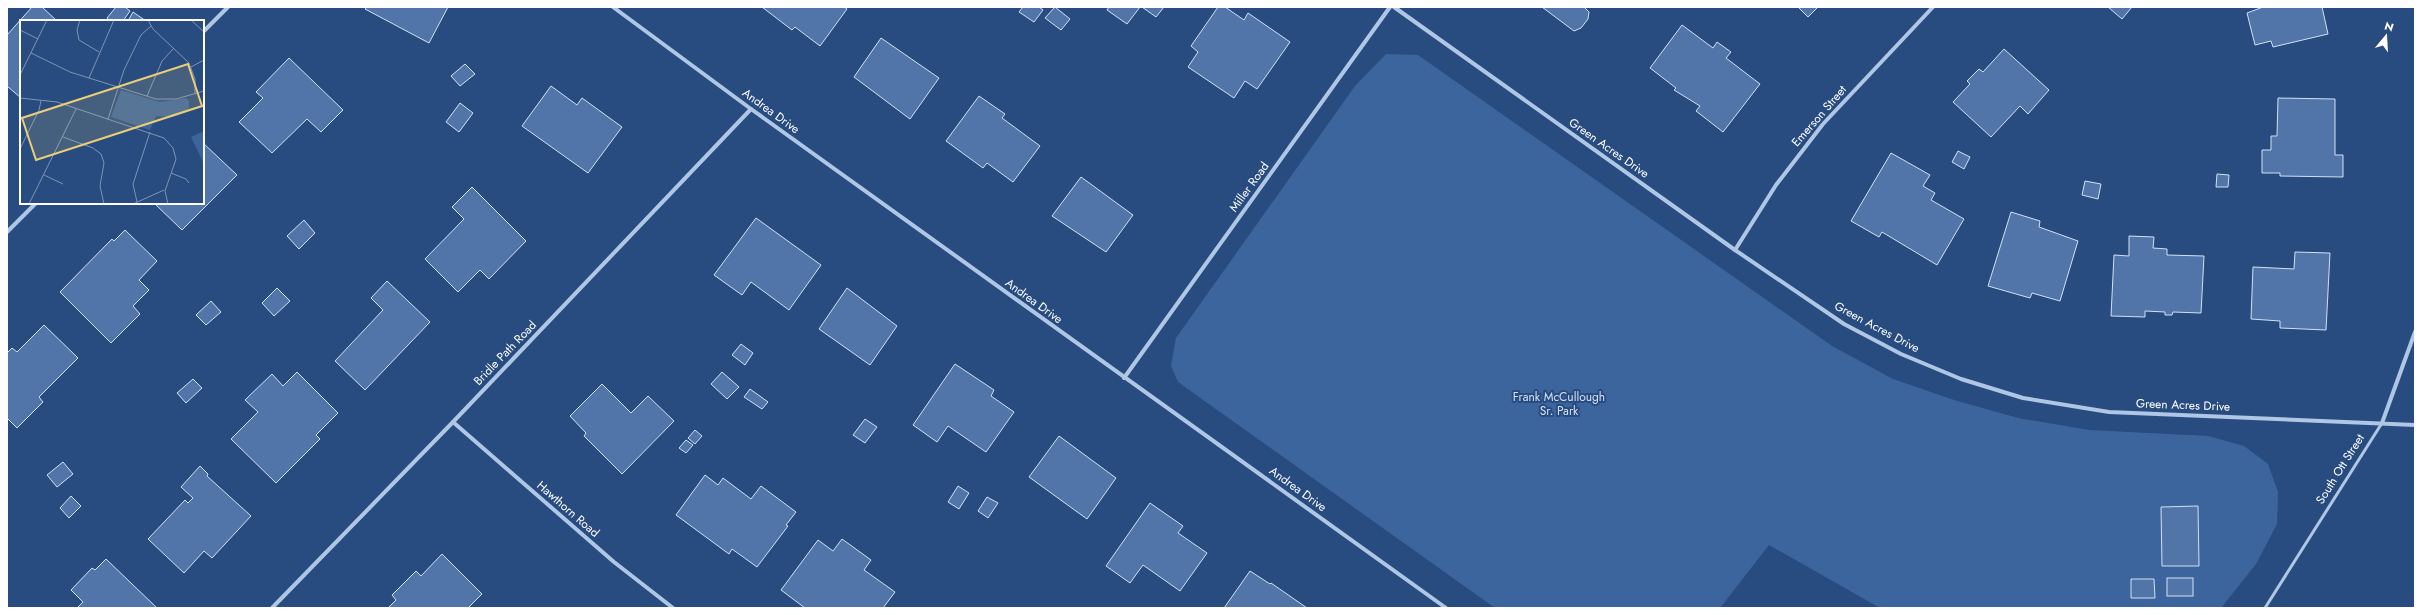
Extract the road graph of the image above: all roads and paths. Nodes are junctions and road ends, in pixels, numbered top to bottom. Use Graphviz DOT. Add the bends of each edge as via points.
graph roads {
  1 [pos="228,7"];
  2 [pos="613,7"];
  3 [pos="1390,7"];
  4 [pos="1394,7"];
  5 [pos="1934,7"];
  6 [pos="204,31"];
  7 [pos="751,109"];
  8 [pos="35,204"];
  9 [pos="7,232"];
  10 [pos="1735,250"];
  11 [pos="2415,332"];
  12 [pos="1124,378"];
  13 [pos="453,422"];
  14 [pos="2382,423"];
  15 [pos="2415,425"];
  16 [pos="272,608"];
  17 [pos="673,608"];
  18 [pos="1446,608"];
  19 [pos="2264,608"];
  1 -- 6 [label="street"];
  2 -- 7 [label="street, Andrea Drive"];
  3 -- 12 [label="street, Miller Road"];
  4 -- 10 [label="street, Green Acres Drive"];
  5 -- 10 [label="street, Emerson Street" via="1823,124 1776,185"];
  7 -- 12 [label="street, Andrea Drive"];
  7 -- 13 [label="street, Bridle Path Road"];
  8 -- 9 [label="street"];
  10 -- 14 [label="street, Green Acres Drive" via="1844,324 1901,354 1961,379 2023,398 2108,412"];
  11 -- 14 [label="street, South Ott Street"];
  12 -- 18 [label="street, Andrea Drive"];
  13 -- 16 [label="street, Bridle Path Road"];
  13 -- 17 [label="street, Hawthorn Road" via="614,562"];
  14 -- 15 [label="street, Green Acres Drive"];
  14 -- 19 [label="lane, South Ott Street"];
}
